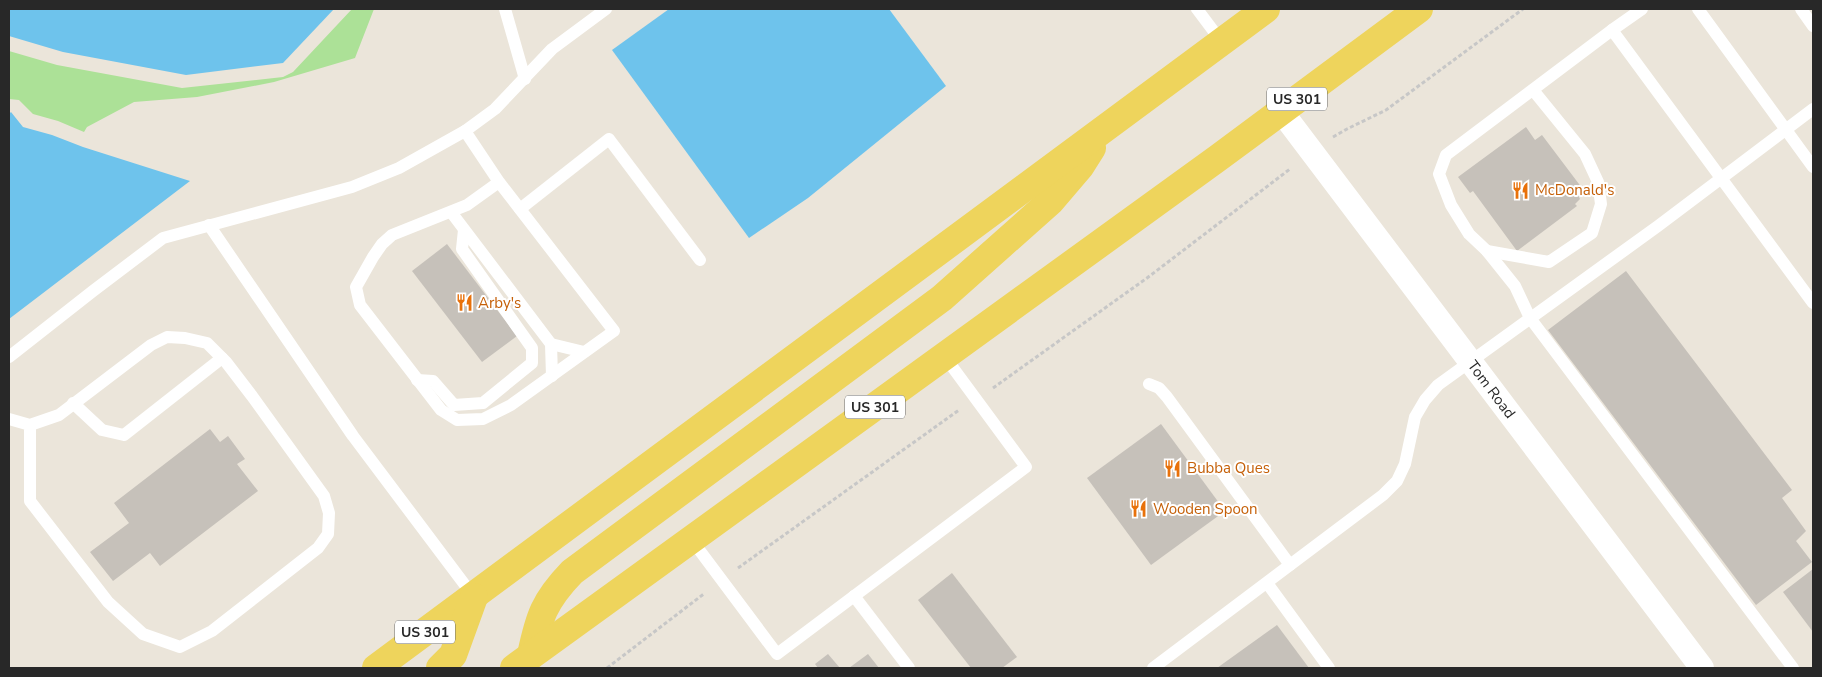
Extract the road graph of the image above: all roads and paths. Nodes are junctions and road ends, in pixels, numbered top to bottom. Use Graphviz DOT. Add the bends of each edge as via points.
graph roads {
  1 [pos="505,9"];
  2 [pos="606,9"];
  3 [pos="1197,9"];
  4 [pos="1266,9"];
  5 [pos="1420,9"];
  6 [pos="1523,9"];
  7 [pos="1642,9"];
  8 [pos="1698,9"];
  9 [pos="1801,9"];
  10 [pos="1813,26"];
  11 [pos="1612,30"];
  12 [pos="1221,42"];
  13 [pos="525,78"];
  14 [pos="1533,90"];
  15 [pos="1813,109"];
  16 [pos="1282,111"];
  17 [pos="1786,129"];
  18 [pos="1103,130"];
  19 [pos="464,131"];
  20 [pos="1332,138"];
  21 [pos="1813,167"];
  22 [pos="1290,170"];
  23 [pos="1721,179"];
  24 [pos="499,182"];
  25 [pos="520,209"];
  26 [pos="451,212"];
  27 [pos="209,225"];
  28 [pos="464,230"];
  29 [pos="1488,251"];
  30 [pos="700,260"];
  31 [pos="1813,303"];
  32 [pos="1530,318"];
  33 [pos="551,344"];
  34 [pos="584,352"];
  35 [pos="9,357"];
  36 [pos="945,357"];
  37 [pos="222,358"];
  38 [pos="1471,360"];
  39 [pos="552,376"];
  40 [pos="416,380"];
  41 [pos="1149,384"];
  42 [pos="997,385"];
  43 [pos="73,403"];
  44 [pos="954,413"];
  45 [pos="9,419"];
  46 [pos="30,425"];
  47 [pos="691,539"];
  48 [pos="740,566"];
  49 [pos="1290,566"];
  50 [pos="1267,583"];
  51 [pos="709,590"];
  52 [pos="474,596"];
  53 [pos="854,596"];
  54 [pos="528,664"];
  55 [pos="376,668"];
  56 [pos="440,668"];
  57 [pos="607,668"];
  58 [pos="909,668"];
  59 [pos="1153,668"];
  60 [pos="1330,668"];
  61 [pos="1702,668"];
  62 [pos="1793,668"];
  1 -- 13 [label="lane"];
  2 -- 13 [label="lane" via="552,50"];
  3 -- 12 [label="lane"];
  4 -- 12 [label="main road, US 301"];
  5 -- 16 [label="main road, US 301"];
  6 -- 20 [label="path" via="1386,110"];
  7 -- 11 [label="lane"];
  8 -- 17 [label="lane"];
  9 -- 10 [label="lane"];
  11 -- 14 [label="lane"];
  11 -- 23 [label="lane"];
  12 -- 18 [label="main road, US 301"];
  13 -- 19 [label="lane" via="495,109"];
  14 -- 29 [label="lane" via="1446,156 1439,174 1451,205 1469,234"];
  14 -- 29 [label="lane" via="1585,154 1598,182 1601,204 1592,233 1549,262"];
  15 -- 17 [label="lane"];
  16 -- 36 [label="main road, US 301"];
  16 -- 38 [label="street, Tom Road"];
  17 -- 21 [label="lane"];
  17 -- 23 [label="lane"];
  18 -- 52 [label="main road, US 301"];
  18 -- 54 [label="main road" via="1052,201 942,298 572,572 545,606"];
  19 -- 24 [label="lane"];
  19 -- 27 [label="lane" via="399,168 352,187"];
  22 -- 42 [label="path"];
  23 -- 31 [label="lane"];
  23 -- 32 [label="lane"];
  24 -- 25 [label="lane"];
  24 -- 26 [label="lane" via="467,205"];
  25 -- 30 [label="lane" via="609,140"];
  25 -- 34 [label="lane" via="614,330"];
  26 -- 28 [label="lane"];
  26 -- 40 [label="lane" via="392,235 373,256 356,287 360,304"];
  27 -- 35 [label="lane" via="163,238"];
  27 -- 52 [label="lane" via="353,436"];
  28 -- 33 [label="lane"];
  28 -- 40 [label="lane" via="462,249 532,348 532,363 483,403 454,405 434,381"];
  29 -- 32 [label="lane" via="1515,286"];
  32 -- 38 [label="lane"];
  32 -- 62 [label="lane"];
  33 -- 34 [label="lane"];
  33 -- 39 [label="lane"];
  34 -- 39 [label="lane"];
  36 -- 47 [label="main road, US 301"];
  36 -- 53 [label="lane" via="1026,467"];
  37 -- 43 [label="lane" via="207,343 167,337 151,345"];
  37 -- 43 [label="lane" via="124,435 102,430"];
  37 -- 46 [label="lane" via="324,496 329,513 328,534 318,548 212,630 180,647 143,634 108,602 30,501"];
  38 -- 49 [label="lane" via="1438,385 1415,417 1406,464 1397,481"];
  38 -- 61 [label="street, Tom Road"];
  39 -- 40 [label="lane" via="511,405 482,419 457,420 440,410"];
  41 -- 49 [label="lane" via="1167,396"];
  43 -- 46 [label="lane" via="58,415"];
  44 -- 48 [label="path"];
  45 -- 46 [label="lane"];
  47 -- 53 [label="lane" via="777,654"];
  47 -- 54 [label="main road, US 301"];
  49 -- 50 [label="lane"];
  50 -- 59 [label="lane"];
  50 -- 60 [label="lane"];
  51 -- 57 [label="path"];
  52 -- 55 [label="main road, US 301"];
  52 -- 56 [label="main road" via="453,655"];
  53 -- 58 [label="lane"];
}
